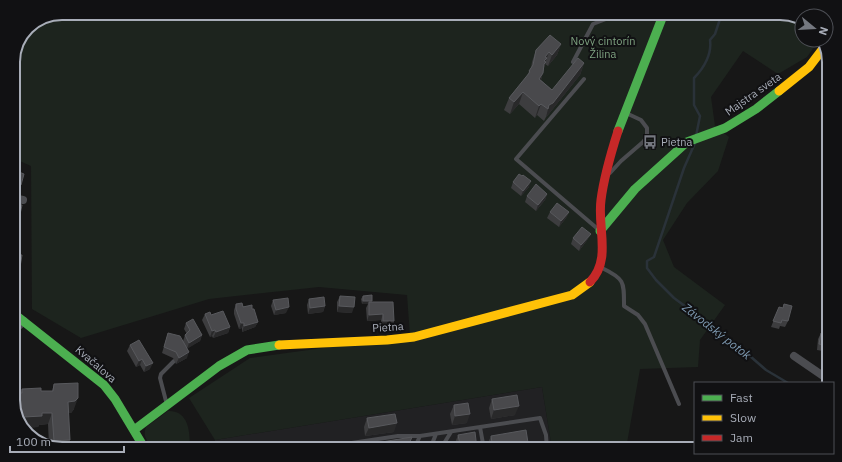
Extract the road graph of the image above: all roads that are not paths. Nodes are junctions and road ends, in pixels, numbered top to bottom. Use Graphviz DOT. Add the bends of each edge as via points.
graph roads {
  1 [pos="603,20"];
  2 [pos="661,20"];
  3 [pos="821,52"];
  4 [pos="573,62"];
  5 [pos="584,79"];
  6 [pos="625,113"];
  7 [pos="605,179"];
  8 [pos="20,199"];
  9 [pos="23,200"];
  10 [pos="600,231"];
  11 [pos="602,268"];
  12 [pos="20,318"];
  13 [pos="24,321"];
  14 [pos="20,325"];
  15 [pos="794,356"];
  16 [pos="174,361"];
  17 [pos="822,375"];
  18 [pos="679,404"];
  19 [pos="167,405"];
  20 [pos="480,427"];
  21 [pos="134,430"];
  22 [pos="451,432"];
  23 [pos="436,434"];
  24 [pos="398,436"];
  25 [pos="420,436"];
  26 [pos="382,439"];
  27 [pos="142,442"];
  28 [pos="366,442"];
  29 [pos="381,442"];
  30 [pos="396,442"];
  31 [pos="417,442"];
  32 [pos="433,442"];
  33 [pos="445,442"];
  34 [pos="483,442"];
  35 [pos="547,442"];
  1 -- 4 [label="lane" via="593,24"];
  2 -- 6 [label="street"];
  3 -- 10 [label="street, Majstra sveta" via="809,68 756,109 725,128 687,142 635,190"];
  5 -- 10 [label="lane" via="516,159"];
  6 -- 7 [label="street"];
  6 -- 7 [label="lane" via="641,120 647,128 647,136"];
  7 -- 10 [label="street"];
  8 -- 9 [label="street"];
  10 -- 11 [label="street" via="604,258"];
  11 -- 18 [label="lane" via="618,276 624,286 624,306 638,314 645,324"];
  11 -- 19 [label="street, Pietna" via="590,285 572,295 414,337 271,345 247,350 219,366"];
  12 -- 13 [label="street, Kvačalova"];
  13 -- 14 [label="street"];
  13 -- 21 [label="street, Kvačalova" via="96,377 115,399"];
  15 -- 17 [label="street"];
  16 -- 19 [label="lane" via="160,378"];
  19 -- 21 [label="street, Pietna"];
  20 -- 22 [label="lane"];
  20 -- 34 [label="lane"];
  20 -- 35 [label="lane" via="540,418"];
  21 -- 27 [label="street, Kvačalova"];
  22 -- 23 [label="lane"];
  22 -- 33 [label="lane"];
  23 -- 25 [label="lane"];
  23 -- 32 [label="lane"];
  24 -- 25 [label="lane"];
  24 -- 26 [label="lane"];
  24 -- 30 [label="lane"];
  25 -- 31 [label="lane"];
  26 -- 28 [label="lane"];
  26 -- 29 [label="lane"];
}
